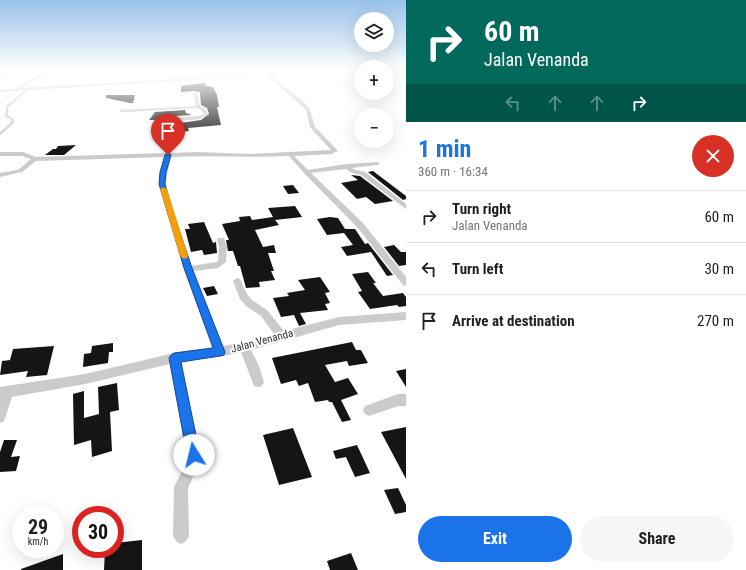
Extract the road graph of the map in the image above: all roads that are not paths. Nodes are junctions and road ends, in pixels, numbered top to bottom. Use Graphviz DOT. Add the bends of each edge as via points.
graph roads {
  1 [pos="19,97"];
  2 [pos="194,97"];
  3 [pos="294,97"];
  4 [pos="198,107"];
  5 [pos="121,111"];
  6 [pos="0,134"];
  7 [pos="0,154"];
  8 [pos="290,154"];
  9 [pos="168,155"];
  10 [pos="35,159"];
  11 [pos="378,163"];
  12 [pos="360,165"];
  13 [pos="346,166"];
  14 [pos="306,172"];
  15 [pos="363,173"];
  16 [pos="0,175"];
  17 [pos="405,205"];
  18 [pos="221,240"];
  19 [pos="188,268"];
  20 [pos="237,281"];
  21 [pos="406,283"];
  22 [pos="406,316"];
  23 [pos="282,337"];
  24 [pos="244,347"];
  25 [pos="220,352"];
  26 [pos="174,358"];
  27 [pos="258,382"];
  28 [pos="3,392"];
  29 [pos="406,400"];
  30 [pos="369,410"];
  31 [pos="0,417"];
  32 [pos="181,536"];
  1 -- 6 [label="lane" via="7,108 6,116 13,122"];
  2 -- 4 [label="street"];
  3 -- 8 [label="street" via="308,110 313,127 335,151"];
  4 -- 5 [label="lane"];
  4 -- 9 [label="street" via="206,112 205,116 177,119 168,124 165,134"];
  7 -- 10 [label="street" via="23,154"];
  8 -- 9 [label="street"];
  8 -- 14 [label="street"];
  9 -- 10 [label="street"];
  9 -- 19 [label="street" via="162,184"];
  10 -- 16 [label="street" via="20,171"];
  11 -- 12 [label="street"];
  12 -- 13 [label="street"];
  12 -- 15 [label="street"];
  13 -- 14 [label="street"];
  13 -- 15 [label="street" via="354,172"];
  14 -- 21 [label="street" via="360,225"];
  15 -- 17 [label="street"];
  18 -- 19 [label="street" via="222,262 218,265"];
  19 -- 25 [label="street"];
  20 -- 23 [label="street" via="243,296 264,313"];
  22 -- 23 [label="street, Jalan Venanda" via="321,324"];
  23 -- 24 [label="street, Jalan Venanda"];
  24 -- 25 [label="street, Jalan Venanda"];
  24 -- 27 [label="street"];
  25 -- 26 [label="street, Jalan Venanda"];
  26 -- 28 [label="street, Jalan Venanda" via="85,379"];
  26 -- 32 [label="street" via="194,455 180,487"];
  28 -- 31 [label="street"];
  29 -- 30 [label="street" via="398,400"];
}
